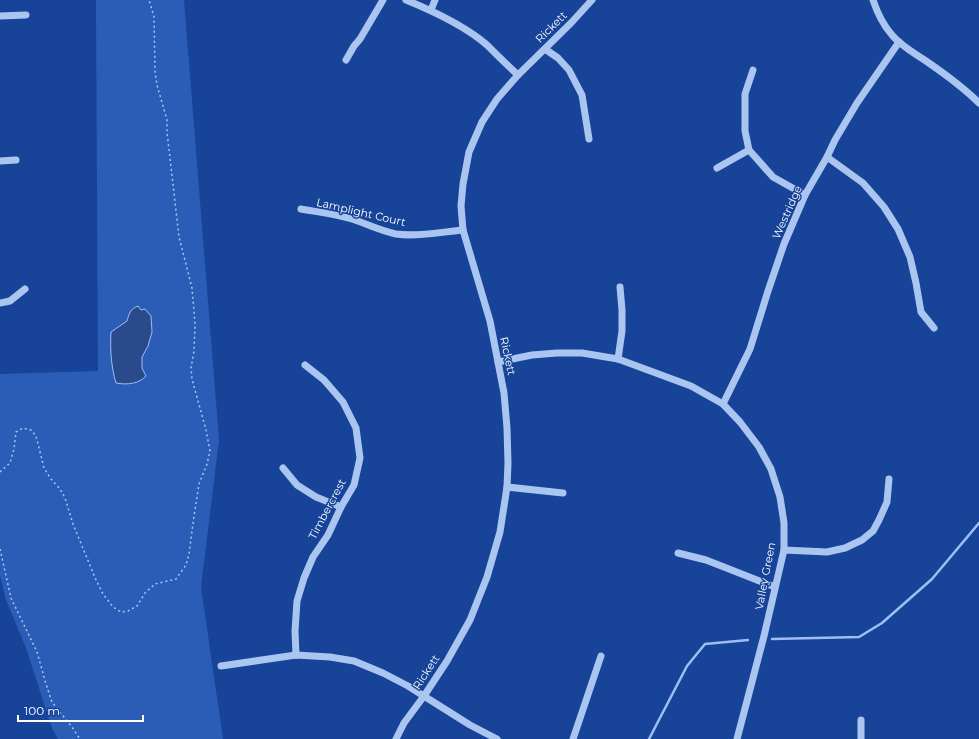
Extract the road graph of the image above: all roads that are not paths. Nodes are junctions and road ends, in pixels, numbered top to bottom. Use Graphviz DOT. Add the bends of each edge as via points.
graph roads {
  1 [pos="383,0"];
  2 [pos="406,0"];
  3 [pos="435,0"];
  4 [pos="592,0"];
  5 [pos="873,0"];
  6 [pos="430,10"];
  7 [pos="26,15"];
  8 [pos="0,16"];
  9 [pos="898,42"];
  10 [pos="544,48"];
  11 [pos="346,60"];
  12 [pos="753,70"];
  13 [pos="518,75"];
  14 [pos="979,103"];
  15 [pos="589,139"];
  16 [pos="749,150"];
  17 [pos="826,157"];
  18 [pos="16,160"];
  19 [pos="0,161"];
  20 [pos="717,168"];
  21 [pos="805,195"];
  22 [pos="300,209"];
  23 [pos="464,230"];
  24 [pos="620,287"];
  25 [pos="25,289"];
  26 [pos="0,304"];
  27 [pos="934,328"];
  28 [pos="618,359"];
  29 [pos="498,362"];
  30 [pos="305,365"];
  31 [pos="722,404"];
  32 [pos="283,468"];
  33 [pos="888,479"];
  34 [pos="507,487"];
  35 [pos="563,492"];
  36 [pos="341,507"];
  37 [pos="784,550"];
  38 [pos="678,553"];
  39 [pos="775,587"];
  40 [pos="296,655"];
  41 [pos="601,656"];
  42 [pos="221,666"];
  43 [pos="424,696"];
  44 [pos="861,720"];
  45 [pos="396,739"];
  46 [pos="497,739"];
  47 [pos="573,739"];
  48 [pos="737,739"];
  49 [pos="861,739"];
  1 -- 11 [label="street"];
  2 -- 6 [label="street"];
  3 -- 6 [label="street"];
  4 -- 10 [label="street, Rickett"];
  5 -- 9 [label="street" via="883,24"];
  6 -- 13 [label="street" via="486,44"];
  7 -- 8 [label="street"];
  9 -- 14 [label="street" via="939,70"];
  9 -- 17 [label="street, Westridge" via="856,103"];
  10 -- 13 [label="street, Rickett"];
  10 -- 15 [label="street" via="569,70 582,95"];
  12 -- 16 [label="street" via="745,94 745,131"];
  13 -- 23 [label="street, Rickett" via="482,122 469,152 462,184"];
  16 -- 20 [label="street"];
  16 -- 21 [label="street" via="773,177"];
  17 -- 21 [label="street, Westridge"];
  17 -- 27 [label="street" via="863,183 884,207 898,229 910,258 921,312"];
  18 -- 19 [label="street"];
  21 -- 31 [label="street, Westridge" via="784,244 750,349"];
  22 -- 23 [label="street, Lamplight Court" via="353,219 397,234 424,235"];
  23 -- 29 [label="street, Rickett" via="490,321"];
  24 -- 28 [label="street" via="622,331"];
  25 -- 26 [label="street" via="10,302"];
  28 -- 29 [label="street, Valley Green" via="582,353 557,353"];
  28 -- 31 [label="street, Valley Green" via="691,386"];
  29 -- 34 [label="street, Rickett" via="504,393"];
  30 -- 36 [label="street, Timbercrest" via="324,380 343,402 356,428 360,458 354,485"];
  31 -- 37 [label="street, Valley Green" via="759,447 771,469 780,497"];
  32 -- 36 [label="street" via="297,485 316,497"];
  33 -- 37 [label="street" via="887,502 873,530 862,540 845,548 827,552"];
  34 -- 35 [label="street"];
  34 -- 43 [label="street, Rickett" via="500,532 487,578 470,620"];
  36 -- 40 [label="street, Timbercrest" via="304,578 298,601"];
  37 -- 39 [label="street, Valley Green"];
  38 -- 39 [label="street" via="706,560"];
  39 -- 48 [label="street, Valley Green"];
  40 -- 42 [label="street"];
  40 -- 43 [label="street" via="354,661 383,673"];
  41 -- 47 [label="street"];
  43 -- 45 [label="street, Rickett" via="404,723"];
  43 -- 46 [label="street"];
  44 -- 49 [label="street"];
}
